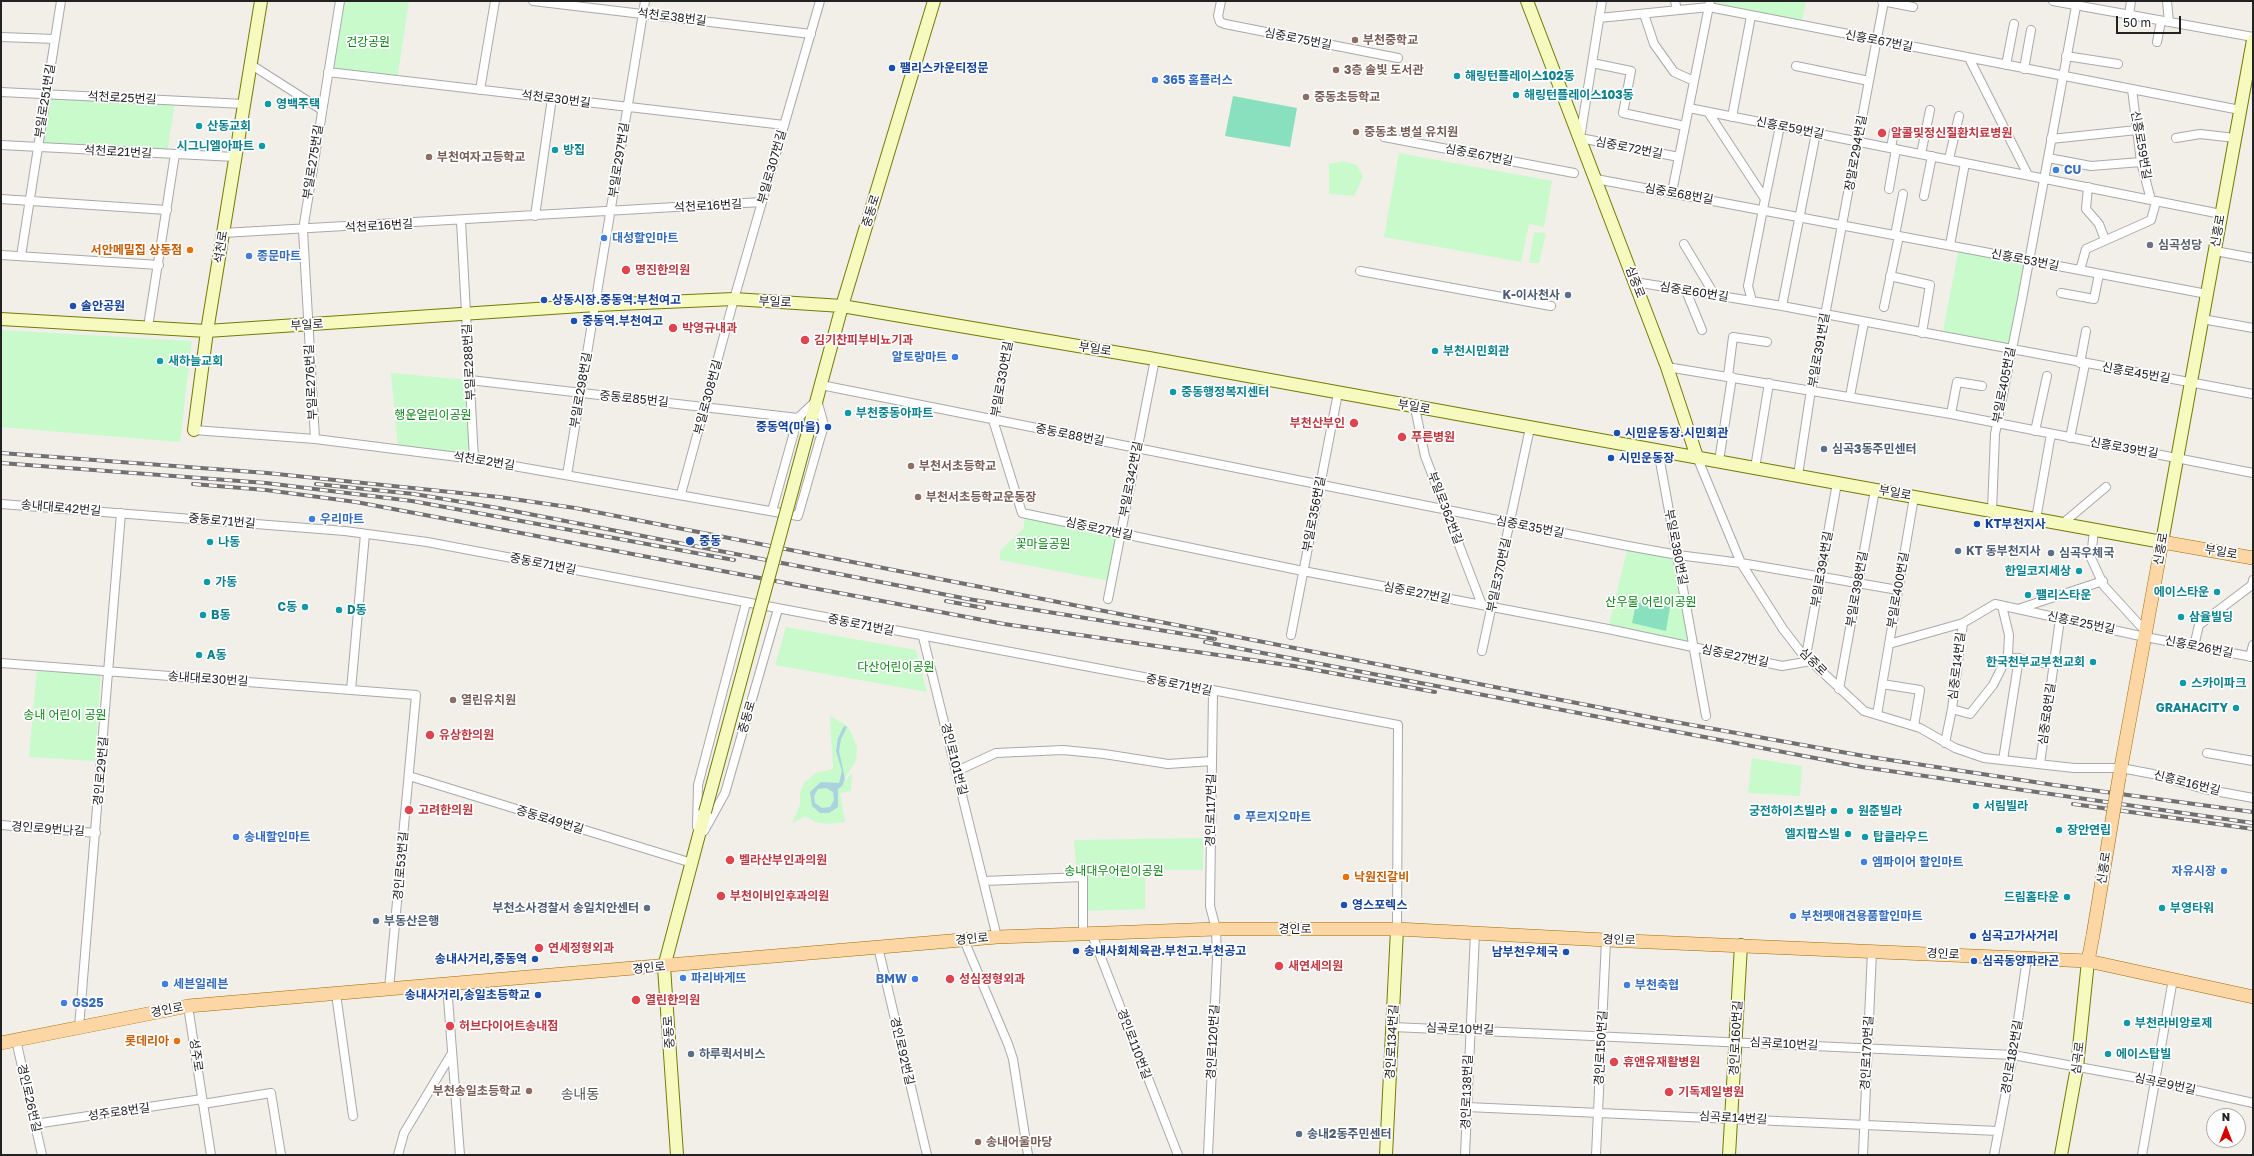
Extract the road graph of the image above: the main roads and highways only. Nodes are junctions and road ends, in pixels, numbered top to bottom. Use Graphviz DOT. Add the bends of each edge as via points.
graph roads {
  1 [pos="2162,542"];
  2 [pos="2253,558"];
  3 [pos="2088,961"];
  4 [pos="2253,997"];
  5 [pos="1,1043"];
  1 -- 2 [label="main road, 부일로"];
  1 -- 3 [label="main road, 신흥로, bridge"];
  3 -- 4 [label="main road, 경인로"];
  3 -- 5 [label="main road, 경인로" via="1397,929 1216,929 1087,933 997,937 188,1006"];
}
